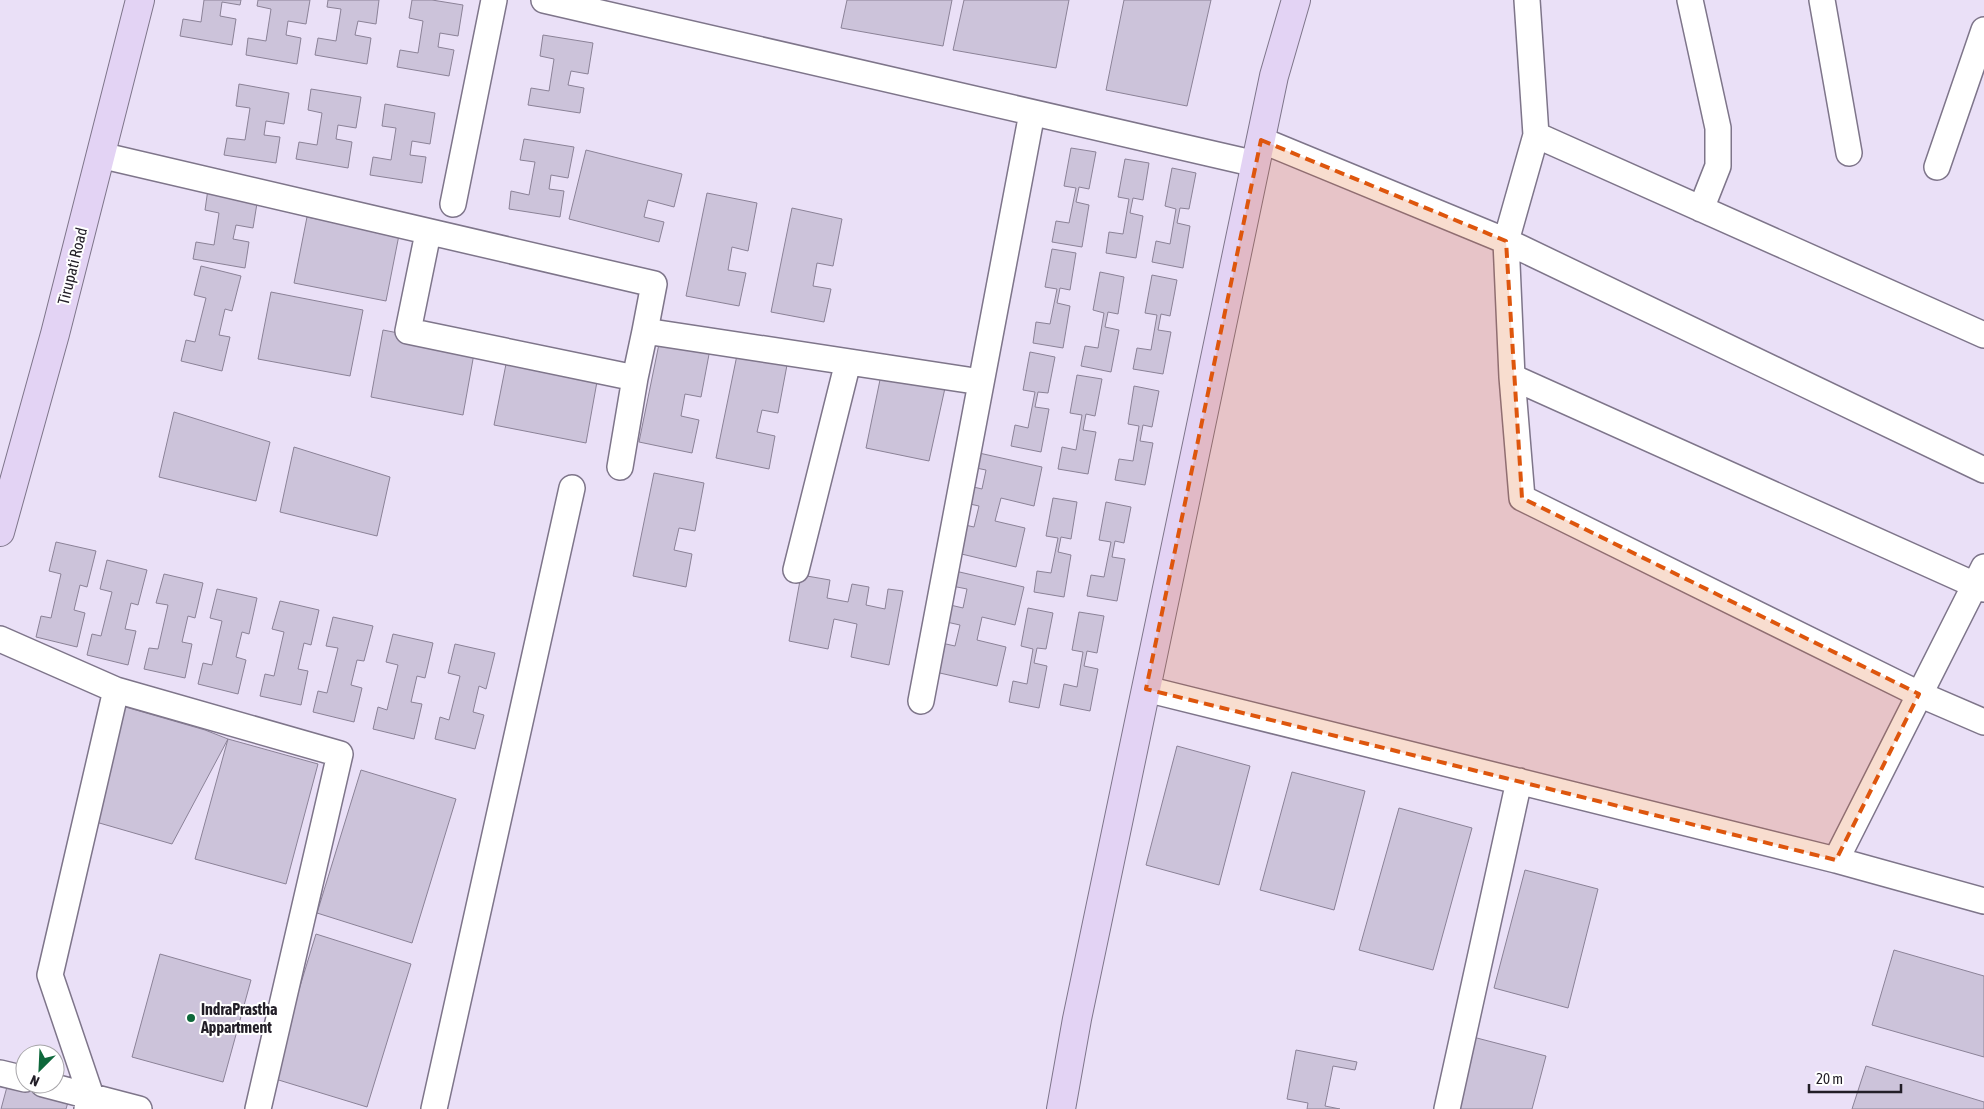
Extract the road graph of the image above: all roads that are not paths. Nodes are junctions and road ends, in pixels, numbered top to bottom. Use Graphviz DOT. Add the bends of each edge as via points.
graph roads {
  1 [pos="140,0"];
  2 [pos="494,0"];
  3 [pos="544,0"];
  4 [pos="1296,0"];
  5 [pos="1527,0"];
  6 [pos="1690,0"];
  7 [pos="1822,0"];
  8 [pos="1984,30"];
  9 [pos="1032,113"];
  10 [pos="1536,136"];
  11 [pos="1258,152"];
  12 [pos="1849,153"];
  13 [pos="100,155"];
  14 [pos="1938,167"];
  15 [pos="452,204"];
  16 [pos="1702,209"];
  17 [pos="428,232"];
  18 [pos="1506,241"];
  19 [pos="645,331"];
  20 [pos="1984,335"];
  21 [pos="848,362"];
  22 [pos="1512,377"];
  23 [pos="635,378"];
  24 [pos="981,382"];
  25 [pos="620,467"];
  26 [pos="1984,470"];
  27 [pos="572,488"];
  28 [pos="0,532"];
  29 [pos="796,570"];
  30 [pos="1981,580"];
  31 [pos="0,638"];
  32 [pos="1146,689"];
  33 [pos="116,690"];
  34 [pos="1919,694"];
  35 [pos="921,701"];
  36 [pos="1984,722"];
  37 [pos="1519,782"];
  38 [pos="1836,860"];
  39 [pos="1984,900"];
  40 [pos="0,1073"];
  41 [pos="15,1077"];
  42 [pos="65,1093"];
  43 [pos="89,1102"];
  44 [pos="140,1109"];
  45 [pos="258,1109"];
  46 [pos="434,1109"];
  47 [pos="1061,1109"];
  48 [pos="1447,1109"];
  1 -- 13 [label="street, Tirupati Road"];
  2 -- 15 [label="street"];
  3 -- 9 [label="street"];
  4 -- 11 [label="street" via="1274,76"];
  5 -- 10 [label="street"];
  6 -- 16 [label="street" via="1718,128 1718,166"];
  7 -- 12 [label="street"];
  8 -- 14 [label="street"];
  9 -- 11 [label="street"];
  9 -- 24 [label="street"];
  10 -- 16 [label="street"];
  10 -- 18 [label="street"];
  11 -- 18 [label="street"];
  11 -- 32 [label="street"];
  13 -- 17 [label="street"];
  13 -- 28 [label="street, Tirupati Road"];
  16 -- 20 [label="street"];
  17 -- 19 [label="street" via="654,284"];
  17 -- 23 [label="street" via="408,331"];
  18 -- 22 [label="street"];
  18 -- 26 [label="street"];
  19 -- 21 [label="street"];
  19 -- 23 [label="street"];
  21 -- 24 [label="street"];
  21 -- 29 [label="street"];
  22 -- 30 [label="street"];
  22 -- 34 [label="street" via="1522,498"];
  23 -- 25 [label="street"];
  24 -- 35 [label="street"];
  27 -- 46 [label="street"];
  30 -- 34 [label="street"];
  31 -- 33 [label="street"];
  32 -- 37 [label="street"];
  32 -- 47 [label="street"];
  33 -- 43 [label="street" via="50,975"];
  33 -- 45 [label="street" via="340,754"];
  34 -- 36 [label="street"];
  34 -- 38 [label="street"];
  37 -- 38 [label="street"];
  37 -- 48 [label="street"];
  38 -- 39 [label="street"];
  40 -- 41 [label="street"];
  42 -- 43 [label="street"];
  43 -- 44 [label="street"];
}
